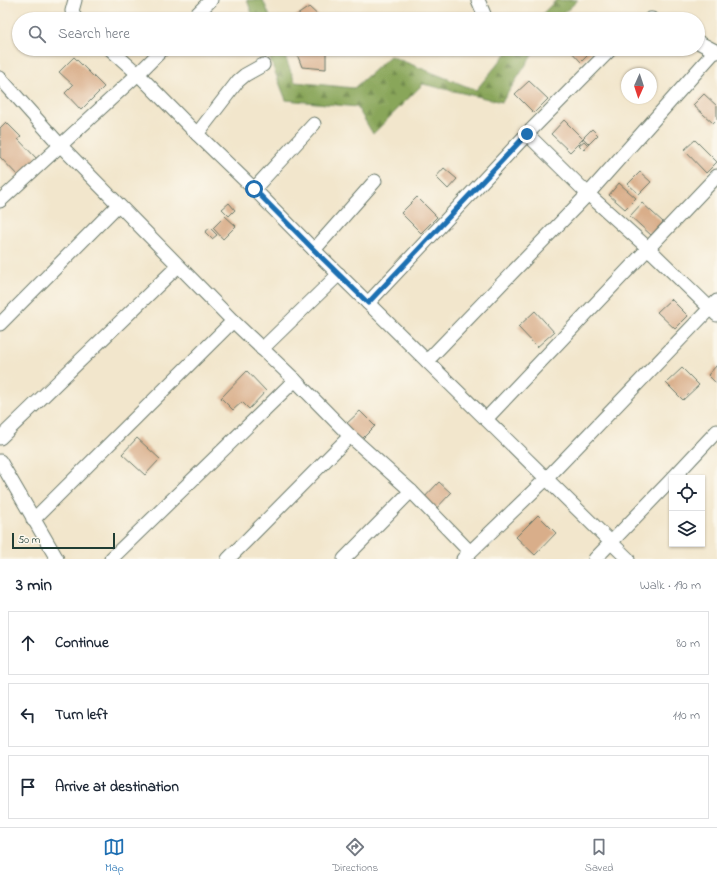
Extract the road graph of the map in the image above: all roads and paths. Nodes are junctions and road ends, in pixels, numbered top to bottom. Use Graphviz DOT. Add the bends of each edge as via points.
graph roads {
  1 [pos="75,0"];
  2 [pos="211,0"];
  3 [pos="478,0"];
  4 [pos="72,12"];
  5 [pos="199,12"];
  6 [pos="483,12"];
  7 [pos="705,46"];
  8 [pos="716,51"];
  9 [pos="118,56"];
  10 [pos="156,56"];
  11 [pos="604,56"];
  12 [pos="263,64"];
  13 [pos="138,74"];
  14 [pos="0,78"];
  15 [pos="314,124"];
  16 [pos="197,134"];
  17 [pos="527,134"];
  18 [pos="60,145"];
  19 [pos="717,176"];
  20 [pos="375,181"];
  21 [pos="254,189"];
  22 [pos="588,194"];
  23 [pos="1,198"];
  24 [pos="118,206"];
  25 [pos="648,249"];
  26 [pos="314,250"];
  27 [pos="178,266"];
  28 [pos="339,274"];
  29 [pos="368,303"];
  30 [pos="715,308"];
  31 [pos="232,321"];
  32 [pos="0,324"];
  33 [pos="262,349"];
  34 [pos="427,361"];
  35 [pos="295,380"];
  36 [pos="486,419"];
  37 [pos="717,431"];
  38 [pos="350,436"];
  39 [pos="0,438"];
  40 [pos="0,461"];
  41 [pos="675,475"];
  42 [pos="546,479"];
  43 [pos="669,481"];
  44 [pos="411,491"];
  45 [pos="33,520"];
  46 [pos="612,543"];
  47 [pos="467,555"];
  48 [pos="57,559"];
  49 [pos="111,559"];
  50 [pos="228,559"];
  51 [pos="344,559"];
  52 [pos="595,559"];
  53 [pos="628,559"];
  1 -- 4 [label="street"];
  2 -- 5 [label="street"];
  3 -- 6 [label="street"];
  7 -- 8 [label="street"];
  8 -- 22 [label="street"];
  9 -- 13 [label="street"];
  10 -- 13 [label="street"];
  11 -- 17 [label="street"];
  12 -- 16 [label="street" via="238,81"];
  13 -- 16 [label="street"];
  13 -- 18 [label="street"];
  14 -- 18 [label="street"];
  15 -- 21 [label="street"];
  16 -- 21 [label="street"];
  17 -- 22 [label="street"];
  17 -- 29 [label="street"];
  18 -- 23 [label="street"];
  18 -- 24 [label="street"];
  19 -- 25 [label="street"];
  20 -- 26 [label="street"];
  21 -- 26 [label="street"];
  22 -- 25 [label="street"];
  22 -- 34 [label="street"];
  24 -- 27 [label="street"];
  24 -- 32 [label="street"];
  25 -- 30 [label="street"];
  25 -- 36 [label="street"];
  26 -- 28 [label="street"];
  27 -- 31 [label="street"];
  27 -- 39 [label="street"];
  28 -- 29 [label="street"];
  28 -- 33 [label="street"];
  29 -- 34 [label="street"];
  30 -- 42 [label="street"];
  31 -- 33 [label="street"];
  31 -- 45 [label="street"];
  33 -- 35 [label="street"];
  34 -- 36 [label="street"];
  35 -- 38 [label="street"];
  35 -- 49 [label="street"];
  36 -- 42 [label="street"];
  37 -- 41 [label="street"];
  38 -- 44 [label="street"];
  38 -- 50 [label="street"];
  40 -- 45 [label="street"];
  42 -- 46 [label="street"];
  42 -- 47 [label="street"];
  43 -- 46 [label="street"];
  44 -- 47 [label="street"];
  44 -- 51 [label="street"];
  45 -- 48 [label="street"];
  46 -- 52 [label="street"];
  46 -- 53 [label="street"];
}
